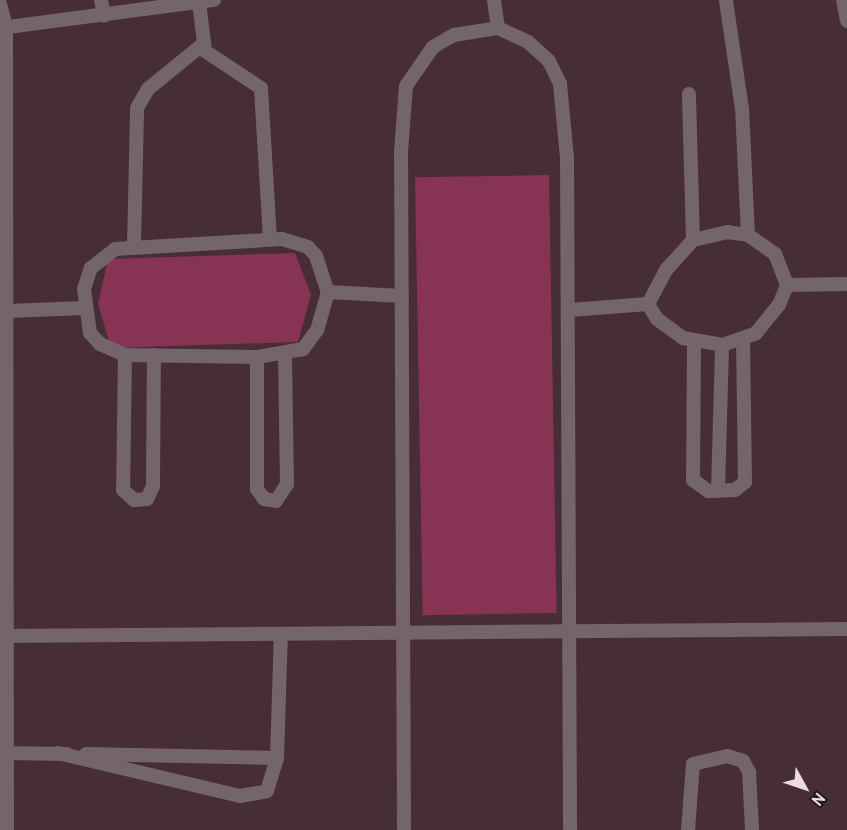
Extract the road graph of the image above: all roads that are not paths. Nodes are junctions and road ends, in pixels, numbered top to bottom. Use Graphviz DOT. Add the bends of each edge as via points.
graph roads {
  1 [pos="101,0"];
  2 [pos="214,0"];
  3 [pos="494,0"];
  4 [pos="726,0"];
  5 [pos="843,0"];
  6 [pos="199,2"];
  7 [pos="0,4"];
  8 [pos="104,16"];
  9 [pos="847,21"];
  10 [pos="3,28"];
  11 [pos="498,28"];
  12 [pos="202,45"];
  13 [pos="689,94"];
  14 [pos="748,235"];
  15 [pos="270,238"];
  16 [pos="693,240"];
  17 [pos="134,245"];
  18 [pos="847,284"];
  19 [pos="787,285"];
  20 [pos="328,292"];
  21 [pos="402,296"];
  22 [pos="648,304"];
  23 [pos="84,308"];
  24 [pos="570,310"];
  25 [pos="6,319"];
  26 [pos="694,340"];
  27 [pos="743,342"];
  28 [pos="722,345"];
  29 [pos="125,355"];
  30 [pos="154,355"];
  31 [pos="285,355"];
  32 [pos="257,357"];
  33 [pos="718,490"];
  34 [pos="567,629"];
  35 [pos="847,629"];
  36 [pos="281,634"];
  37 [pos="403,634"];
  38 [pos="5,635"];
  39 [pos="4,753"];
  40 [pos="58,753"];
  41 [pos="277,758"];
  42 [pos="7,830"];
  43 [pos="404,830"];
  44 [pos="570,830"];
  45 [pos="688,830"];
  46 [pos="752,830"];
  1 -- 8 [label="street"];
  2 -- 6 [label="street"];
  3 -- 11 [label="street"];
  4 -- 14 [label="street" via="742,109"];
  5 -- 9 [label="street"];
  6 -- 8 [label="street"];
  6 -- 12 [label="street"];
  7 -- 10 [label="street"];
  8 -- 10 [label="street"];
  10 -- 25 [label="street"];
  11 -- 21 [label="street" via="454,35 433,47 406,86"];
  11 -- 24 [label="street" via="528,42 549,61 560,84 567,158"];
  12 -- 15 [label="street" via="261,88"];
  12 -- 17 [label="street" via="148,89 137,108"];
  13 -- 16 [label="street"];
  14 -- 16 [label="street" via="727,232"];
  14 -- 19 [label="street" via="775,254"];
  15 -- 17 [label="street"];
  15 -- 20 [label="street" via="308,247 323,267"];
  16 -- 22 [label="street" via="666,269"];
  17 -- 23 [label="street" via="101,256 91,268"];
  18 -- 19 [label="street"];
  19 -- 27 [label="street" via="773,313"];
  20 -- 21 [label="street"];
  20 -- 31 [label="street" via="310,341"];
  21 -- 37 [label="street"];
  22 -- 24 [label="street"];
  22 -- 26 [label="street" via="667,328"];
  23 -- 25 [label="street"];
  23 -- 29 [label="street" via="99,344"];
  24 -- 34 [label="street"];
  25 -- 38 [label="street"];
  26 -- 28 [label="street"];
  26 -- 33 [label="street" via="693,480 701,489"];
  27 -- 28 [label="street"];
  27 -- 33 [label="street" via="745,482 735,490"];
  28 -- 33 [label="street"];
  29 -- 30 [label="street"];
  29 -- 30 [label="street" via="123,490 134,500 147,499 153,486"];
  30 -- 32 [label="street"];
  31 -- 32 [label="street"];
  31 -- 32 [label="street" via="287,484 276,501 264,499 257,489"];
  34 -- 35 [label="street"];
  34 -- 37 [label="street"];
  34 -- 44 [label="street"];
  36 -- 37 [label="street"];
  36 -- 38 [label="street"];
  36 -- 41 [label="street"];
  37 -- 43 [label="street"];
  38 -- 39 [label="street"];
  39 -- 40 [label="street"];
  39 -- 42 [label="street"];
  40 -- 41 [label="street"];
  40 -- 41 [label="street" via="254,796 267,790"];
  45 -- 46 [label="street" via="693,765 727,756 743,761 749,772"];
}
